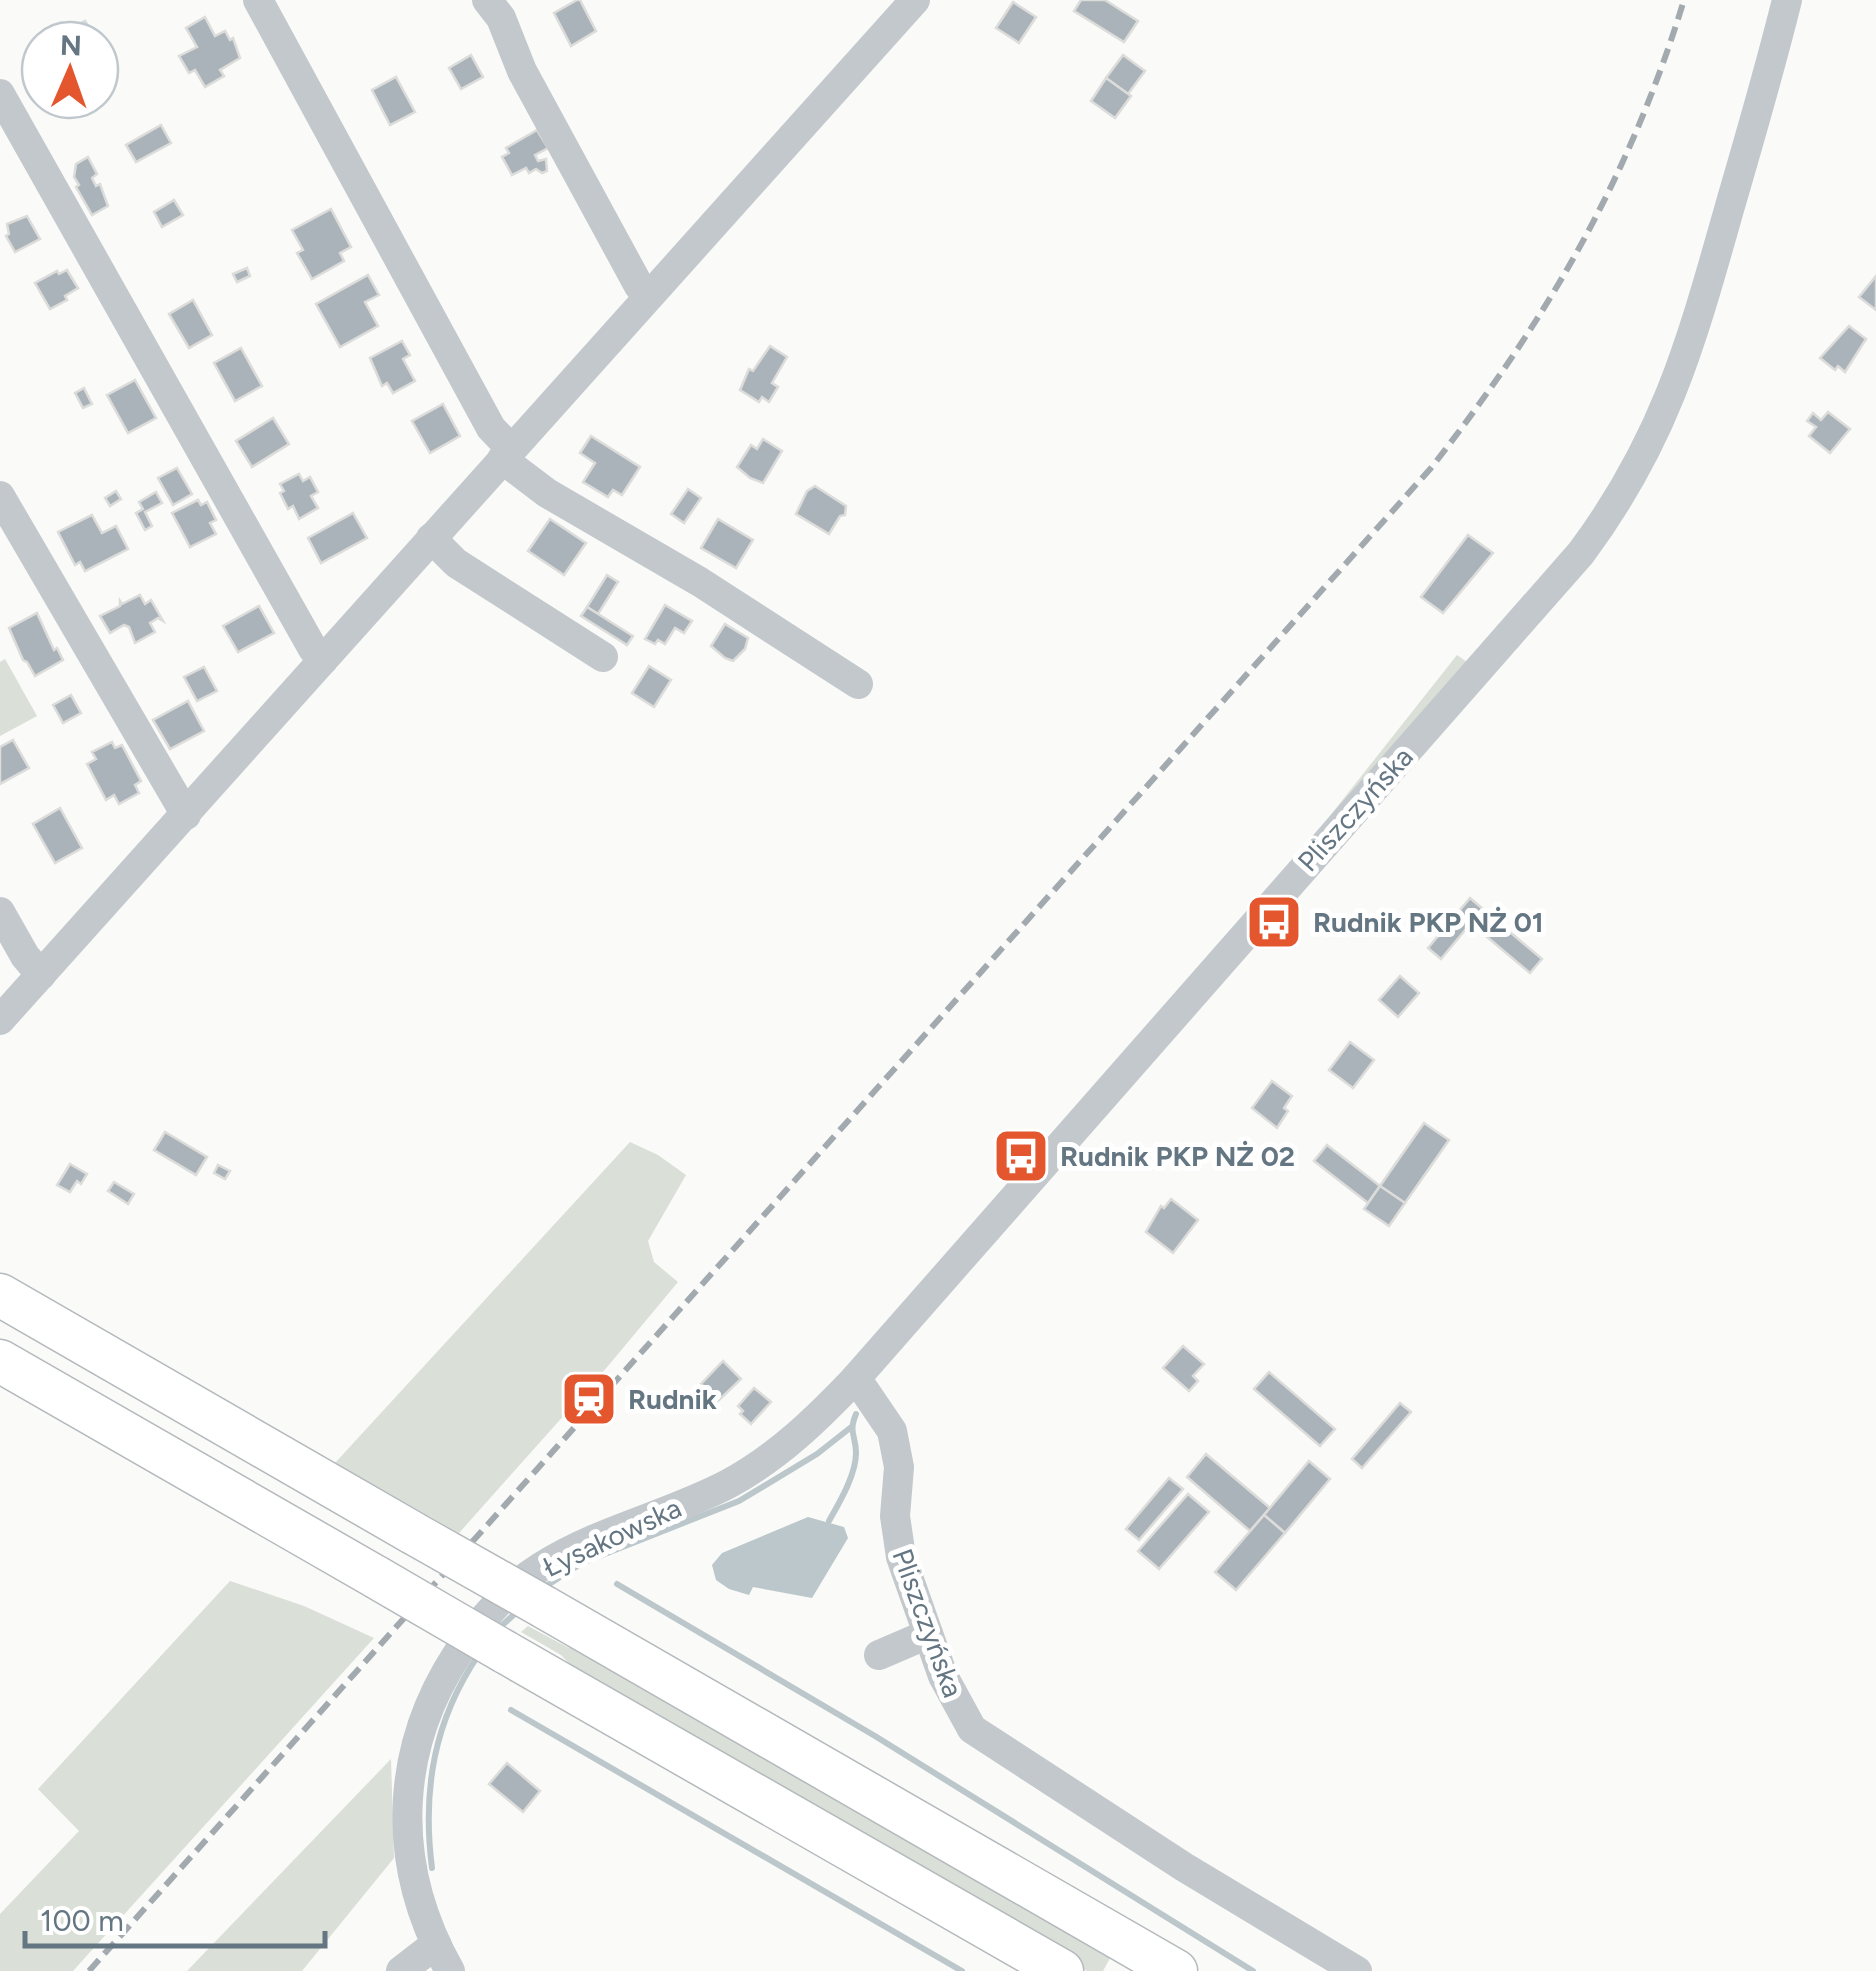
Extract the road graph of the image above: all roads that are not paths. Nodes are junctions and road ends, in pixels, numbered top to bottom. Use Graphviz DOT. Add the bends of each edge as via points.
graph roads {
  1 [pos="258,0"];
  2 [pos="486,0"];
  3 [pos="915,0"];
  4 [pos="1787,0"];
  5 [pos="0,94"];
  6 [pos="650,295"];
  7 [pos="507,454"];
  8 [pos="0,496"];
  9 [pos="431,538"];
  10 [pos="603,658"];
  11 [pos="323,660"];
  12 [pos="858,684"];
  13 [pos="186,815"];
  14 [pos="0,912"];
  15 [pos="41,975"];
  16 [pos="0,1020"];
  17 [pos="0,1295"];
  18 [pos="0,1362"];
  19 [pos="856,1378"];
  20 [pos="928,1634"];
  21 [pos="880,1655"];
  22 [pos="1118,1938"];
  23 [pos="436,1944"];
  24 [pos="401,1971"];
  25 [pos="450,1971"];
  26 [pos="1062,1971"];
  27 [pos="1165,1971"];
  28 [pos="1176,1971"];
  29 [pos="1357,1971"];
  1 -- 7 [label="street"];
  2 -- 6 [label="street"];
  3 -- 6 [label="street"];
  4 -- 19 [label="street, Pliszczyńska" via="1684,365 1659,428 1602,524"];
  5 -- 11 [label="street"];
  6 -- 7 [label="street"];
  7 -- 9 [label="street"];
  7 -- 12 [label="street" via="547,493"];
  8 -- 13 [label="street"];
  9 -- 10 [label="street" via="456,563"];
  9 -- 11 [label="street"];
  11 -- 13 [label="street"];
  13 -- 15 [label="street"];
  14 -- 15 [label="street"];
  15 -- 16 [label="street"];
  17 -- 22 [label="highway, bridge"];
  18 -- 26 [label="highway, bridge"];
  19 -- 20 [label="street, Pliszczyńska" via="888,1420 896,1446 896,1538"];
  19 -- 23 [label="street, Łysakowska" via="807,1428 749,1472 583,1544 538,1569 486,1614 422,1722 408,1790 414,1879"];
  20 -- 21 [label="street"];
  20 -- 29 [label="street, Pliszczyńska" via="962,1713 990,1744"];
  22 -- 27 [label="street"];
  22 -- 28 [label="highway"];
  23 -- 24 [label="street"];
  23 -- 25 [label="street, Łysakowska"];
}
